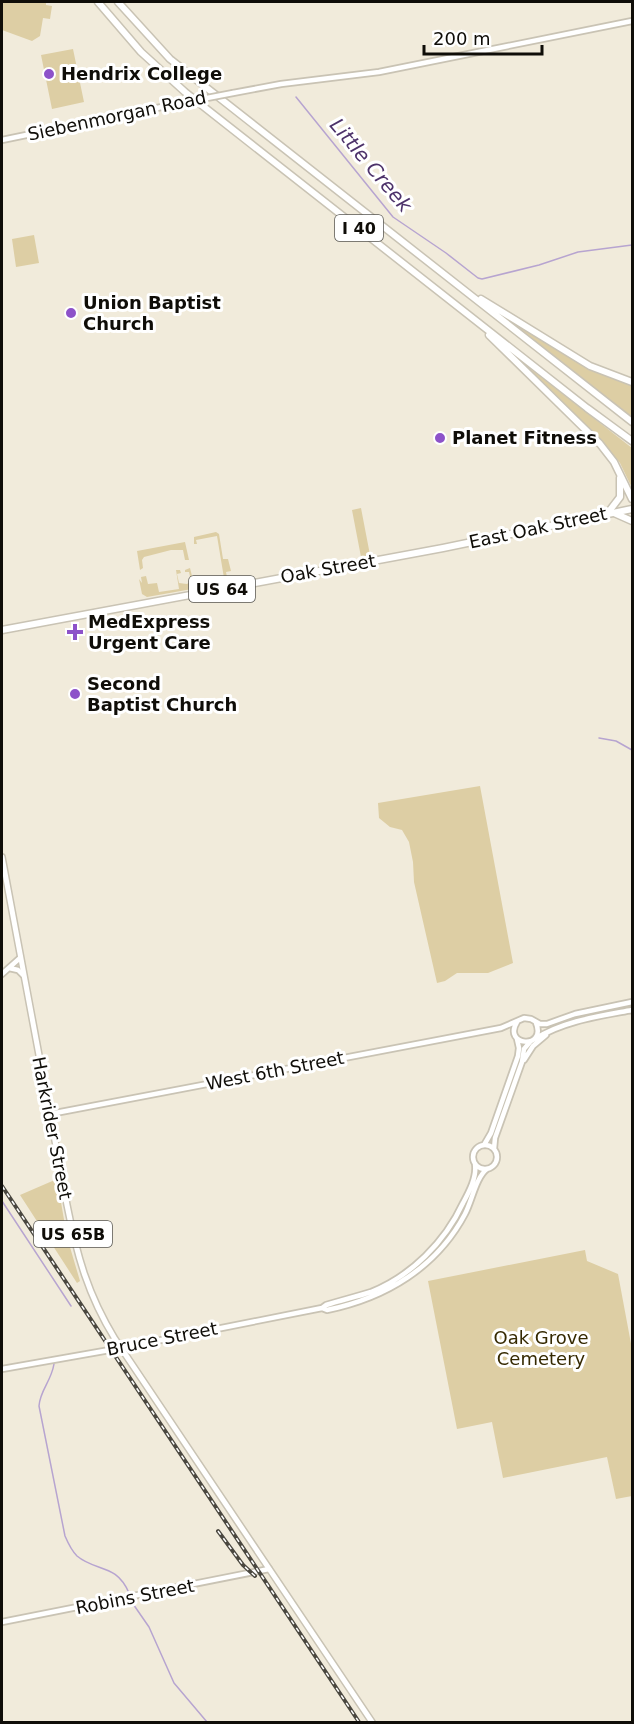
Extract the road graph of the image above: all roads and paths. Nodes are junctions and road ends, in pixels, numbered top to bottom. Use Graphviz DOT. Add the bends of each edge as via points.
graph roads {
  1 [pos="98,2"];
  2 [pos="118,2"];
  3 [pos="633,21"];
  4 [pos="2,140"];
  5 [pos="457,284"];
  6 [pos="465,312"];
  7 [pos="633,382"];
  8 [pos="633,422"];
  9 [pos="633,441"];
  10 [pos="620,474"];
  11 [pos="633,499"];
  12 [pos="633,509"];
  13 [pos="610,513"];
  14 [pos="633,522"];
  15 [pos="442,548"];
  16 [pos="2,630"];
  17 [pos="2,857"];
  18 [pos="20,957"];
  19 [pos="9,968"];
  20 [pos="2,974"];
  21 [pos="23,975"];
  22 [pos="633,1002"];
  23 [pos="633,1010"];
  24 [pos="518,1020"];
  25 [pos="534,1021"];
  26 [pos="501,1028"];
  27 [pos="555,1029"];
  28 [pos="514,1034"];
  29 [pos="517,1039"];
  30 [pos="532,1040"];
  31 [pos="522,1062"];
  32 [pos="50,1114"];
  33 [pos="484,1146"];
  34 [pos="494,1149"];
  35 [pos="475,1164"];
  36 [pos="487,1169"];
  37 [pos="421,1260"];
  38 [pos="410,1277"];
  39 [pos="384,1285"];
  40 [pos="322,1308"];
  41 [pos="121,1348"];
  42 [pos="2,1369"];
  43 [pos="267,1566"];
  44 [pos="2,1622"];
  45 [pos="372,1722"];
  1 -- 6 [label="highway, I 40" via="170,79"];
  2 -- 5 [label="highway, I 40" via="170,59"];
  3 -- 4 [label="street, Siebenmorgan Road, bridge" via="379,72 233,93"];
  5 -- 7 [label="highway" via="590,366"];
  5 -- 8 [label="highway, I 40"];
  6 -- 9 [label="highway, I 40"];
  6 -- 10 [label="highway" via="595,438"];
  10 -- 11 [label="highway"];
  10 -- 13 [label="highway" via="620,497"];
  12 -- 13 [label="highway, East Oak Street / US 64"];
  13 -- 14 [label="highway"];
  13 -- 15 [label="highway, East Oak Street / US 64"];
  15 -- 16 [label="highway, Oak Street / US 64"];
  17 -- 18 [label="main road, Harkrider Street / US 65B"];
  18 -- 19 [label="street"];
  18 -- 21 [label="main road, Harkrider Street / US 65B"];
  19 -- 20 [label="street"];
  19 -- 21 [label="street"];
  21 -- 32 [label="main road, Harkrider Street / US 65B"];
  22 -- 25 [label="street" via="548,1024"];
  23 -- 27 [label="street"];
  24 -- 25 [label="street"];
  24 -- 26 [label="street, West 6th Street"];
  24 -- 28 [label="street"];
  25 -- 30 [label="street" via="538,1030"];
  26 -- 28 [label="street"];
  26 -- 32 [label="street, West 6th Street"];
  27 -- 30 [label="street"];
  27 -- 31 [label="street" via="533,1046"];
  28 -- 29 [label="street"];
  29 -- 30 [label="street"];
  29 -- 33 [label="street" via="518,1056"];
  30 -- 31 [label="street" via="524,1049"];
  31 -- 34 [label="street"];
  32 -- 41 [label="main road, Harkrider Street / US 65B" via="82,1270 96,1306"];
  33 -- 34 [label="street"];
  33 -- 35 [label="street" via="475,1151"];
  34 -- 36 [label="street" via="496,1161"];
  35 -- 36 [label="street"];
  35 -- 37 [label="street, Bruce Street" via="461,1208"];
  36 -- 38 [label="street, Bruce Street" via="481,1174 457,1227 436,1254"];
  37 -- 38 [label="street"];
  37 -- 39 [label="street, Bruce Street"];
  38 -- 39 [label="street"];
  38 -- 40 [label="street, Bruce Street" via="368,1299"];
  39 -- 40 [label="street, Bruce Street"];
  40 -- 41 [label="street, Bruce Street"];
  41 -- 42 [label="street, Bruce Street"];
  41 -- 43 [label="main road, Harkrider Street / US 65B"];
  43 -- 44 [label="street, Robins Street"];
  43 -- 45 [label="main road, US 65B"];
}
